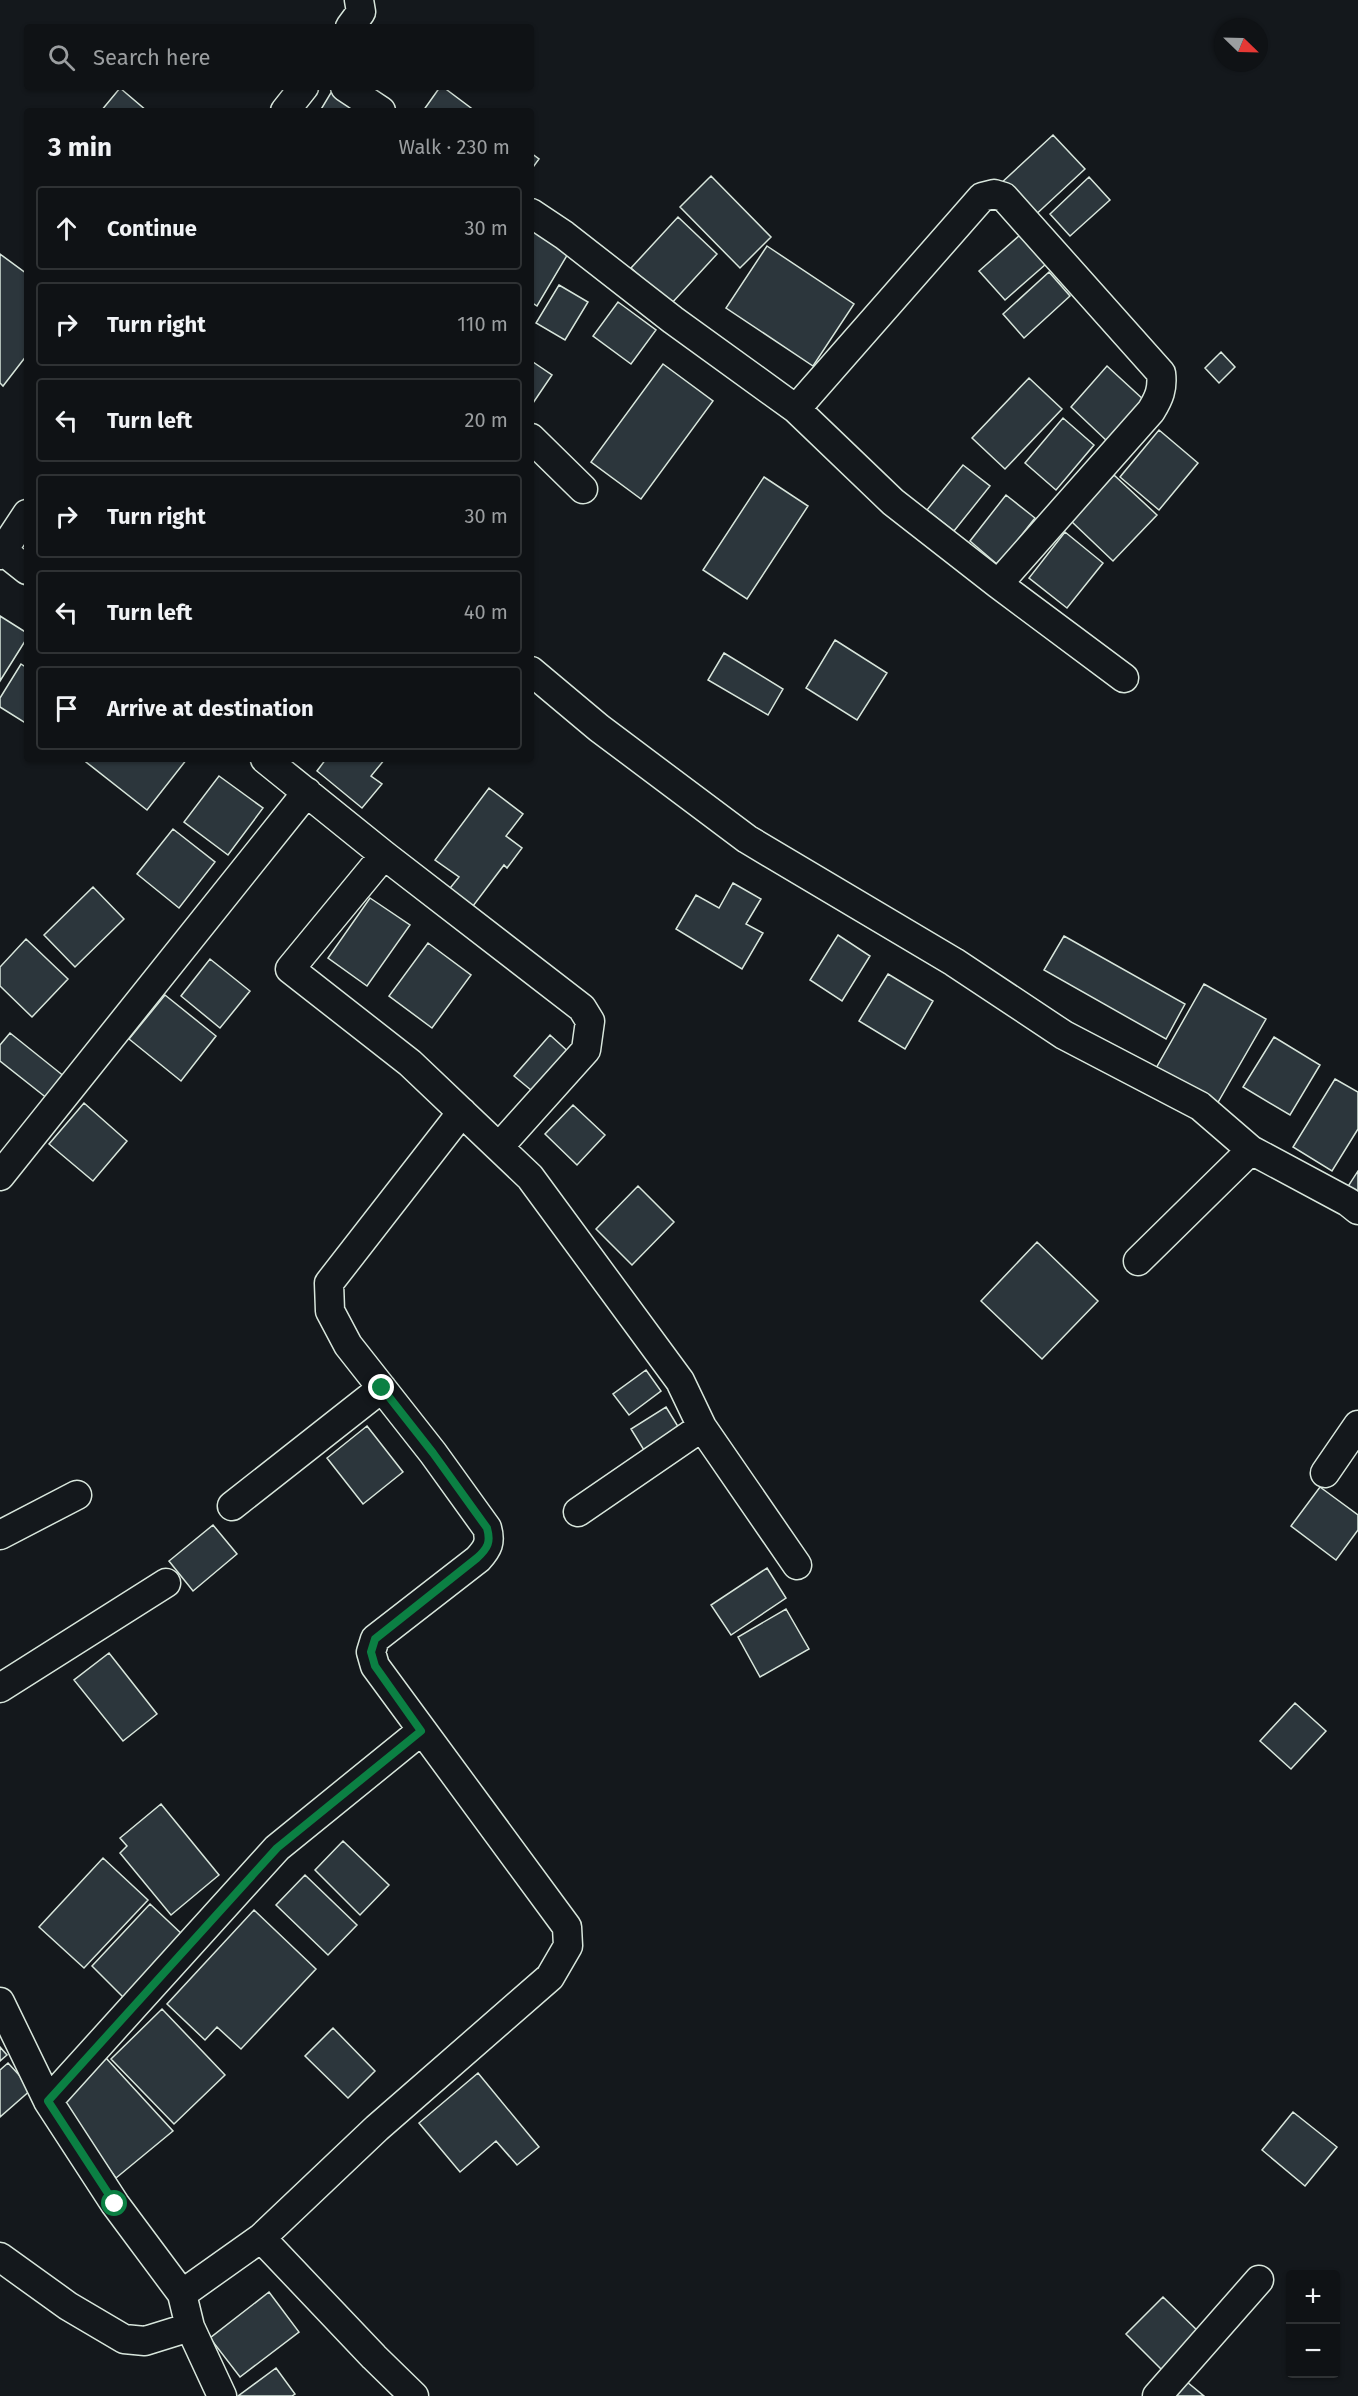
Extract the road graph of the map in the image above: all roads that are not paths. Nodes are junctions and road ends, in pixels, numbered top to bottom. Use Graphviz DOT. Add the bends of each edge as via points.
graph roads {
  1 [pos="359,0"];
  2 [pos="352,24"];
  3 [pos="302,90"];
  4 [pos="350,90"];
  5 [pos="287,108"];
  6 [pos="376,108"];
  7 [pos="534,215"];
  8 [pos="796,409"];
  9 [pos="534,441"];
  10 [pos="583,489"];
  11 [pos="24,519"];
  12 [pos="2,553"];
  13 [pos="24,568"];
  14 [pos="998,584"];
  15 [pos="534,674"];
  16 [pos="1124,678"];
  17 [pos="269,762"];
  18 [pos="307,792"];
  19 [pos="384,855"];
  20 [pos="462,1112"];
  21 [pos="499,1147"];
  22 [pos="1251,1150"];
  23 [pos="0,1176"];
  24 [pos="1358,1210"];
  25 [pos="1138,1261"];
  26 [pos="382,1388"];
  27 [pos="1358,1425"];
  28 [pos="702,1427"];
  29 [pos="1325,1473"];
  30 [pos="77,1495"];
  31 [pos="232,1506"];
  32 [pos="578,1512"];
  33 [pos="0,1535"];
  34 [pos="796,1565"];
  35 [pos="166,1583"];
  36 [pos="0,1688"];
  37 [pos="421,1731"];
  38 [pos="0,2002"];
  39 [pos="48,2101"];
  40 [pos="261,2238"];
  41 [pos="0,2257"];
  42 [pos="1259,2280"];
  43 [pos="182,2294"];
  44 [pos="190,2327"];
  45 [pos="222,2396"];
  46 [pos="414,2396"];
  47 [pos="1156,2396"];
  1 -- 2 [label="street" via="362,12"];
  3 -- 5 [label="street"];
  4 -- 6 [label="street"];
  7 -- 8 [label="street"];
  8 -- 14 [label="street" via="893,502"];
  8 -- 14 [label="street" via="982,197 1004,197 1161,373 1162,384 1160,396 1150,411"];
  9 -- 10 [label="street"];
  11 -- 12 [label="street"];
  12 -- 13 [label="street"];
  14 -- 16 [label="street"];
  15 -- 22 [label="street" via="599,728 747,839 954,962 1064,1035 1200,1106"];
  17 -- 18 [label="street"];
  18 -- 19 [label="street"];
  18 -- 23 [label="street"];
  19 -- 20 [label="street" via="290,969 410,1063"];
  19 -- 21 [label="street" via="582,1008 590,1021 586,1050"];
  20 -- 21 [label="street"];
  20 -- 26 [label="street" via="329,1283 330,1311 348,1345"];
  21 -- 28 [label="street" via="530,1177 680,1381"];
  22 -- 24 [label="street"];
  22 -- 25 [label="street"];
  26 -- 31 [label="street"];
  26 -- 37 [label="street" via="433,1453 487,1528 490,1538 488,1548 477,1558 375,1639 371,1652 375,1666"];
  27 -- 29 [label="street"];
  28 -- 32 [label="street"];
  28 -- 34 [label="street"];
  30 -- 33 [label="street"];
  35 -- 36 [label="street"];
  37 -- 39 [label="street" via="277,1848"];
  37 -- 40 [label="street" via="567,1927 568,1946 550,1977 377,2128"];
  38 -- 39 [label="street"];
  39 -- 43 [label="street" via="115,2204"];
  40 -- 43 [label="street"];
  40 -- 46 [label="street"];
  41 -- 44 [label="street" via="68,2306 124,2339 145,2341"];
  42 -- 47 [label="street"];
  43 -- 44 [label="street"];
  44 -- 45 [label="street"];
}
